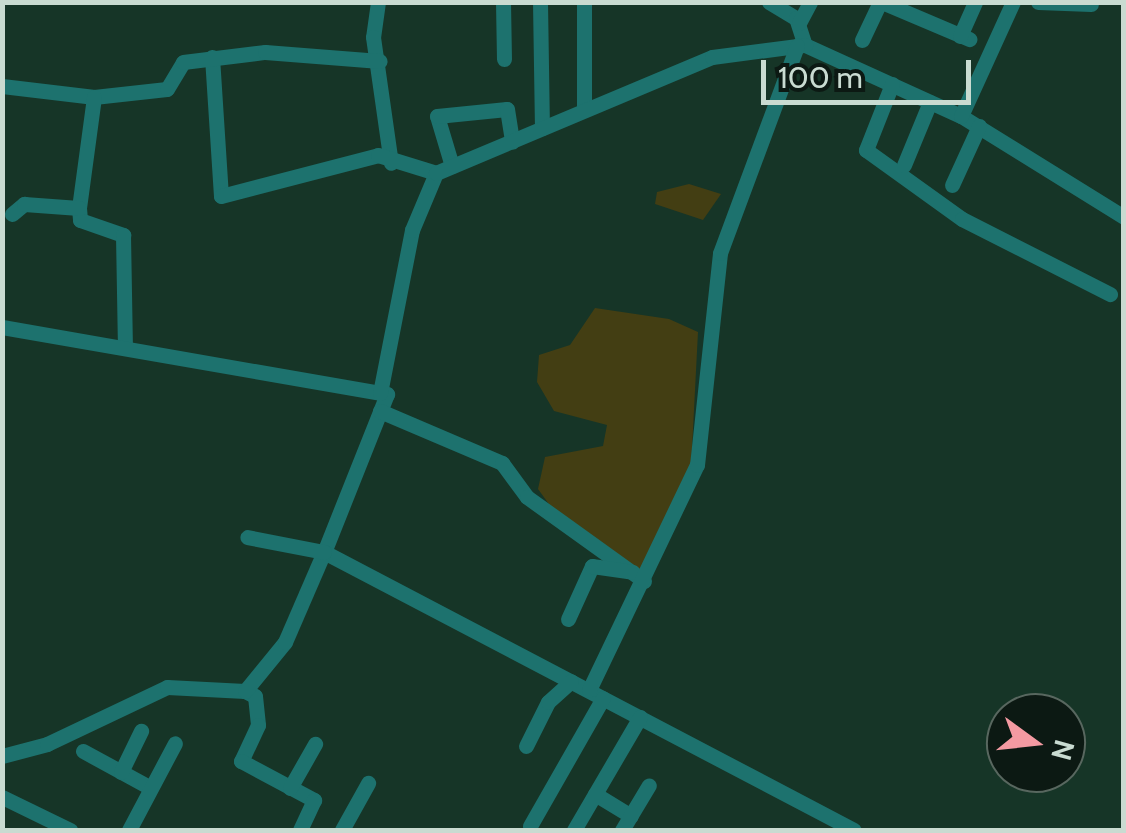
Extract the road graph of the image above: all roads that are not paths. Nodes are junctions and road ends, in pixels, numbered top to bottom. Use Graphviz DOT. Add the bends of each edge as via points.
graph roads {
  1 [pos="378,2"];
  2 [pos="503,2"];
  3 [pos="540,2"];
  4 [pos="584,2"];
  5 [pos="769,2"];
  6 [pos="810,2"];
  7 [pos="881,2"];
  8 [pos="974,2"];
  9 [pos="1013,2"];
  10 [pos="1038,2"];
  11 [pos="1091,4"];
  12 [pos="909,8"];
  13 [pos="799,23"];
  14 [pos="862,40"];
  15 [pos="801,46"];
  16 [pos="212,57"];
  17 [pos="504,59"];
  18 [pos="380,61"];
  19 [pos="892,84"];
  20 [pos="2,86"];
  21 [pos="94,97"];
  22 [pos="930,102"];
  23 [pos="584,108"];
  24 [pos="961,116"];
  25 [pos="978,126"];
  26 [pos="542,128"];
  27 [pos="512,142"];
  28 [pos="391,162"];
  29 [pos="904,165"];
  30 [pos="444,170"];
  31 [pos="952,185"];
  32 [pos="79,208"];
  33 [pos="12,214"];
  34 [pos="1124,217"];
  35 [pos="1110,294"];
  36 [pos="2,328"];
  37 [pos="125,348"];
  38 [pos="380,393"];
  39 [pos="380,411"];
  40 [pos="247,536"];
  41 [pos="324,552"];
  42 [pos="638,576"];
  43 [pos="568,619"];
  44 [pos="570,681"];
  45 [pos="245,690"];
  46 [pos="596,694"];
  47 [pos="640,717"];
  48 [pos="141,731"];
  49 [pos="175,743"];
  50 [pos="315,744"];
  51 [pos="526,746"];
  52 [pos="82,752"];
  53 [pos="2,756"];
  54 [pos="120,772"];
  55 [pos="368,783"];
  56 [pos="649,785"];
  57 [pos="152,788"];
  58 [pos="290,788"];
  59 [pos="596,794"];
  60 [pos="2,796"];
  61 [pos="626,823"];
  62 [pos="530,826"];
  63 [pos="70,830"];
  64 [pos="129,830"];
  65 [pos="300,830"];
  66 [pos="342,830"];
  67 [pos="574,830"];
  68 [pos="854,830"];
  1 -- 18 [label="street"];
  2 -- 17 [label="street"];
  3 -- 26 [label="street"];
  4 -- 23 [label="street"];
  5 -- 13 [label="street"];
  6 -- 13 [label="street"];
  7 -- 12 [label="street"];
  7 -- 14 [label="street"];
  8 -- 12 [label="street" via="964,38"];
  9 -- 24 [label="street"];
  10 -- 11 [label="street"];
  13 -- 15 [label="street"];
  15 -- 19 [label="street"];
  15 -- 23 [label="street" via="712,58"];
  15 -- 42 [label="street" via="720,253 698,465"];
  16 -- 18 [label="street" via="265,52"];
  16 -- 21 [label="street" via="183,62 166,89"];
  16 -- 28 [label="street" via="220,196 360,159"];
  18 -- 28 [label="street"];
  19 -- 22 [label="street"];
  19 -- 35 [label="street" via="866,150 962,218"];
  20 -- 21 [label="street"];
  21 -- 32 [label="street" via="98,116"];
  22 -- 24 [label="street"];
  22 -- 29 [label="street"];
  23 -- 26 [label="street"];
  24 -- 25 [label="street"];
  25 -- 31 [label="street"];
  25 -- 34 [label="street"];
  26 -- 27 [label="street"];
  27 -- 30 [label="street"];
  27 -- 30 [label="street" via="507,108 437,116"];
  28 -- 30 [label="street"];
  30 -- 38 [label="street" via="412,230"];
  32 -- 33 [label="street" via="24,204"];
  32 -- 37 [label="street" via="80,220 123,235"];
  36 -- 37 [label="street"];
  37 -- 38 [label="street"];
  38 -- 39 [label="street" via="386,394"];
  39 -- 41 [label="street"];
  39 -- 42 [label="street" via="502,463 527,497"];
  40 -- 41 [label="street"];
  41 -- 44 [label="street"];
  41 -- 45 [label="street" via="285,642"];
  42 -- 43 [label="street" via="592,566"];
  42 -- 46 [label="street"];
  44 -- 46 [label="street"];
  44 -- 51 [label="street" via="548,702"];
  45 -- 53 [label="street" via="166,688 47,744"];
  45 -- 58 [label="street" via="255,696 258,726 240,761"];
  46 -- 47 [label="street"];
  46 -- 62 [label="street"];
  47 -- 59 [label="street"];
  47 -- 68 [label="street"];
  48 -- 54 [label="street"];
  49 -- 57 [label="street"];
  50 -- 58 [label="street"];
  52 -- 54 [label="street"];
  54 -- 57 [label="street"];
  55 -- 66 [label="street"];
  56 -- 61 [label="street"];
  57 -- 64 [label="street"];
  58 -- 65 [label="street" via="314,800"];
  59 -- 61 [label="street"];
  59 -- 67 [label="street"];
  60 -- 63 [label="street"];
}
